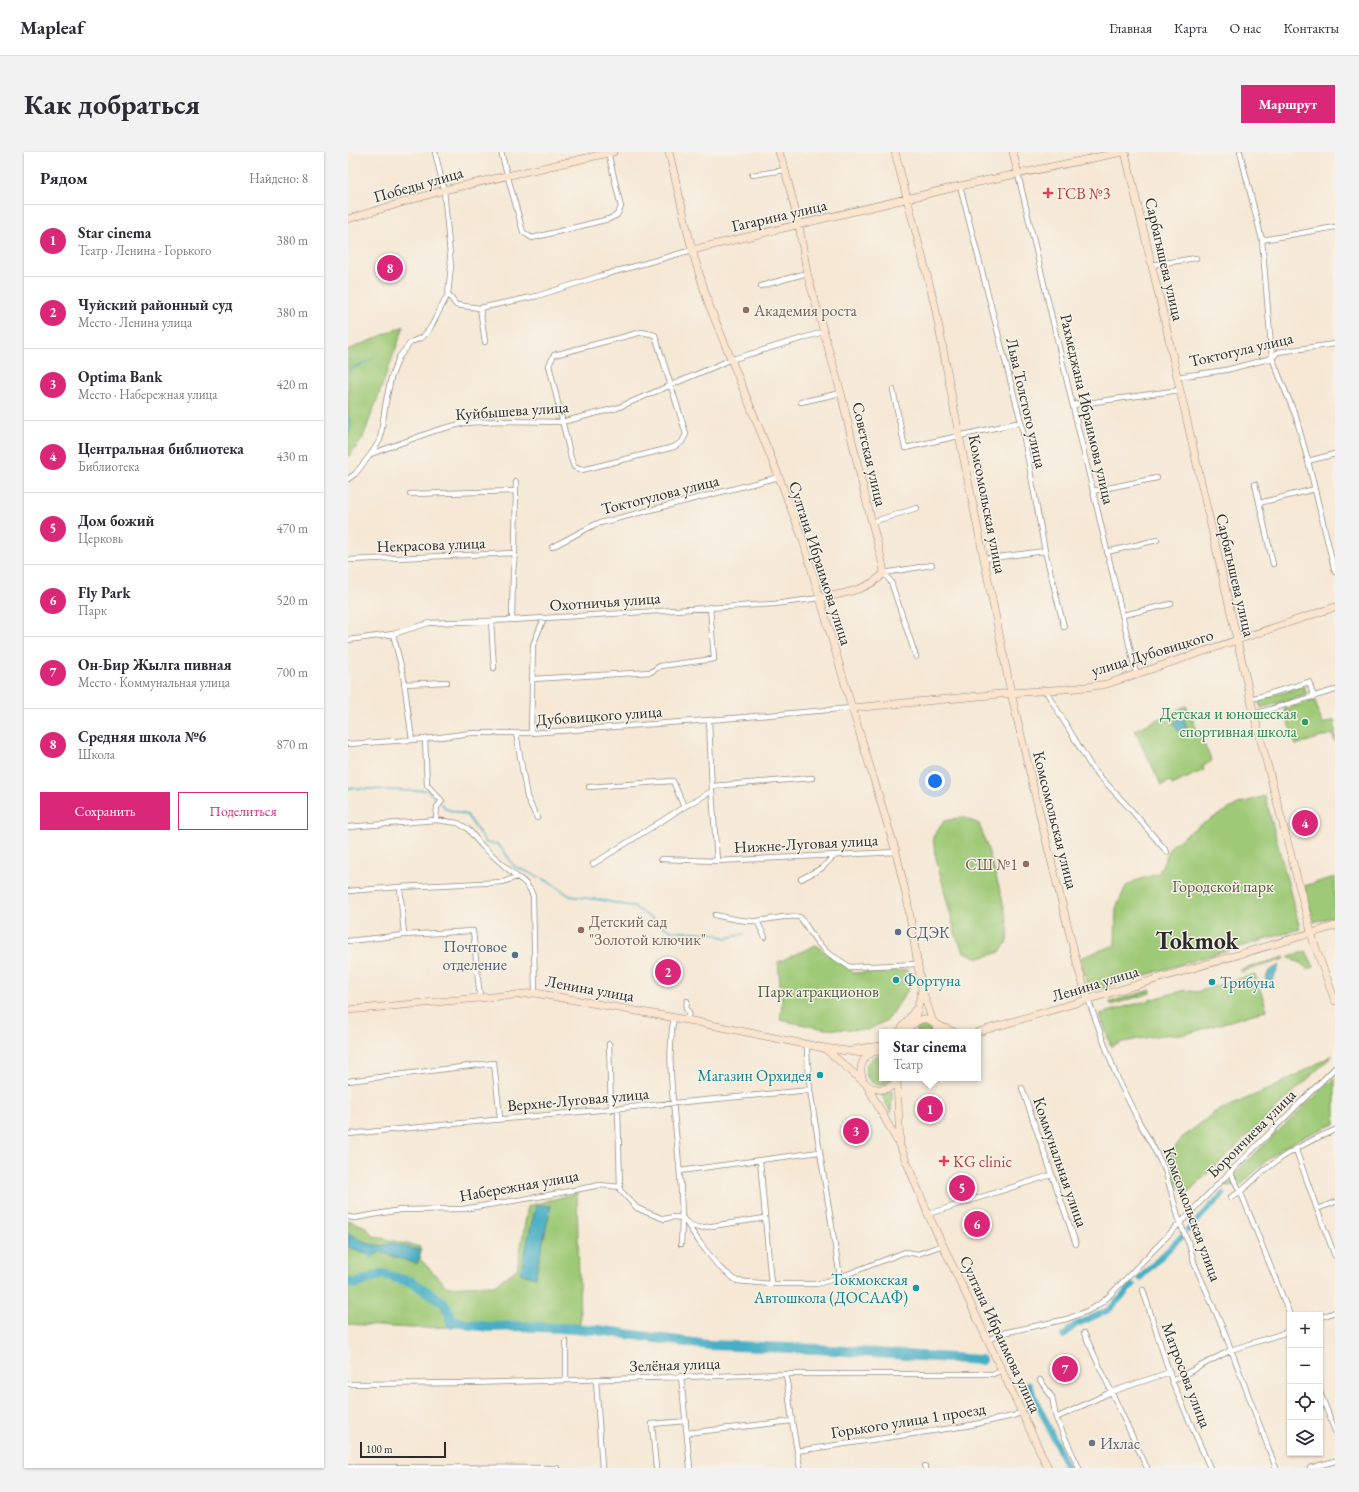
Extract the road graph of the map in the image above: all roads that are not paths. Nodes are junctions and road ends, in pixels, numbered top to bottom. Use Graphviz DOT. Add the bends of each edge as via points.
graph roads {
  1 [pos="436,152"];
  2 [pos="501,152"];
  3 [pos="610,152"];
  4 [pos="669,152"];
  5 [pos="779,152"];
  6 [pos="895,152"];
  7 [pos="1013,152"];
  8 [pos="1124,152"];
  9 [pos="1240,152"];
  10 [pos="785,170"];
  11 [pos="1018,174"];
  12 [pos="752,175"];
  13 [pos="507,176"];
  14 [pos="960,186"];
  15 [pos="444,190"];
  16 [pos="906,200"];
  17 [pos="348,219"];
  18 [pos="798,225"];
  19 [pos="1335,227"];
  20 [pos="1262,240"];
  21 [pos="692,250"];
  22 [pos="1196,258"];
  23 [pos="1152,265"];
  24 [pos="807,273"];
  25 [pos="761,286"];
  26 [pos="448,294"];
  27 [pos="480,308"];
  28 [pos="823,332"];
  29 [pos="485,342"];
  30 [pos="1335,344"];
  31 [pos="1272,358"];
  32 [pos="730,360"];
  33 [pos="1177,377"];
  34 [pos="671,386"];
  35 [pos="893,390"];
  36 [pos="1180,390"];
  37 [pos="841,393"];
  38 [pos="801,402"];
  39 [pos="1073,405"];
  40 [pos="562,422"];
  41 [pos="1020,422"];
  42 [pos="959,435"];
  43 [pos="371,454"];
  44 [pos="1335,454"];
  45 [pos="1308,461"];
  46 [pos="779,477"];
  47 [pos="1157,478"];
  48 [pos="348,479"];
  49 [pos="516,482"];
  50 [pos="1255,484"];
  51 [pos="1315,489"];
  52 [pos="515,491"];
  53 [pos="1093,491"];
  54 [pos="410,494"];
  55 [pos="1259,503"];
  56 [pos="917,508"];
  57 [pos="872,522"];
  58 [pos="1157,540"];
  59 [pos="552,547"];
  60 [pos="1045,551"];
  61 [pos="1107,552"];
  62 [pos="515,553"];
  63 [pos="984,559"];
  64 [pos="348,560"];
  65 [pos="1273,564"];
  66 [pos="932,566"];
  67 [pos="1335,572"];
  68 [pos="884,573"];
  69 [pos="820,598"];
  70 [pos="1171,604"];
  71 [pos="710,607"];
  72 [pos="1335,607"];
  73 [pos="1123,615"];
  74 [pos="544,618"];
  75 [pos="512,620"];
  76 [pos="490,621"];
  77 [pos="1064,627"];
  78 [pos="393,634"];
  79 [pos="348,640"];
  80 [pos="1236,640"];
  81 [pos="916,657"];
  82 [pos="494,668"];
  83 [pos="1136,673"];
  84 [pos="532,679"];
  85 [pos="447,682"];
  86 [pos="404,684"];
  87 [pos="1335,690"];
  88 [pos="1046,691"];
  89 [pos="1012,693"];
  90 [pos="1314,697"];
  91 [pos="1251,699"];
  92 [pos="852,708"];
  93 [pos="1254,714"];
  94 [pos="709,720"];
  95 [pos="531,733"];
  96 [pos="516,734"];
  97 [pos="425,739"];
  98 [pos="412,740"];
  99 [pos="348,744"];
  100 [pos="812,778"];
  101 [pos="589,787"];
  102 [pos="712,789"];
  103 [pos="684,807"];
  104 [pos="537,818"];
  105 [pos="436,820"];
  106 [pos="348,827"];
  107 [pos="896,852"];
  108 [pos="1167,852"];
  109 [pos="839,855"];
  110 [pos="661,859"];
  111 [pos="717,861"];
  112 [pos="593,864"];
  113 [pos="517,877"];
  114 [pos="801,879"];
  115 [pos="400,887"];
  116 [pos="348,891"];
  117 [pos="715,915"];
  118 [pos="758,921"];
  119 [pos="1335,926"];
  120 [pos="1311,933"];
  121 [pos="404,935"];
  122 [pos="765,937"];
  123 [pos="348,941"];
  124 [pos="918,964"];
  125 [pos="922,990"];
  126 [pos="535,993"];
  127 [pos="480,998"];
  128 [pos="1088,999"];
  129 [pos="688,1001"];
  130 [pos="1335,1001"];
  131 [pos="928,1006"];
  132 [pos="918,1007"];
  133 [pos="348,1010"];
  134 [pos="674,1017"];
  135 [pos="688,1020"];
  136 [pos="934,1023"];
  137 [pos="912,1027"];
  138 [pos="902,1029"];
  139 [pos="940,1029"];
  140 [pos="940,1029"];
  141 [pos="981,1031"];
  142 [pos="609,1044"];
  143 [pos="808,1044"];
  144 [pos="879,1046"];
  145 [pos="824,1048"];
  146 [pos="879,1048"];
  147 [pos="837,1050"];
  148 [pos="879,1052"];
  149 [pos="871,1053"];
  150 [pos="1335,1068"];
  151 [pos="348,1081"];
  152 [pos="896,1081"];
  153 [pos="898,1081"];
  154 [pos="865,1083"];
  155 [pos="1022,1088"];
  156 [pos="810,1090"];
  157 [pos="673,1104"];
  158 [pos="618,1109"];
  159 [pos="611,1110"];
  160 [pos="500,1118"];
  161 [pos="1335,1130"];
  162 [pos="348,1134"];
  163 [pos="900,1146"];
  164 [pos="1296,1150"];
  165 [pos="819,1152"];
  166 [pos="760,1160"];
  167 [pos="680,1171"];
  168 [pos="1230,1172"];
  169 [pos="1052,1175"];
  170 [pos="620,1187"];
  171 [pos="1241,1193"];
  172 [pos="1232,1197"];
  173 [pos="1335,1202"];
  174 [pos="1316,1209"];
  175 [pos="928,1214"];
  176 [pos="348,1217"];
  177 [pos="683,1218"];
  178 [pos="765,1218"];
  179 [pos="1180,1223"];
  180 [pos="681,1244"];
  181 [pos="1076,1244"];
  182 [pos="943,1245"];
  183 [pos="1335,1256"];
  184 [pos="840,1277"];
  185 [pos="771,1284"];
  186 [pos="1143,1290"];
  187 [pos="1289,1312"];
  188 [pos="1335,1312"];
  189 [pos="1323,1317"];
  190 [pos="1287,1332"];
  191 [pos="1084,1333"];
  192 [pos="566,1342"];
  193 [pos="989,1342"];
  194 [pos="1231,1350"];
  195 [pos="1002,1368"];
  196 [pos="1170,1372"];
  197 [pos="786,1374"];
  198 [pos="682,1376"];
  199 [pos="566,1380"];
  200 [pos="596,1380"];
  201 [pos="1040,1380"];
  202 [pos="1172,1380"];
  203 [pos="348,1384"];
  204 [pos="1111,1392"];
  205 [pos="1323,1400"];
  206 [pos="1022,1412"];
  207 [pos="1056,1418"];
  208 [pos="686,1421"];
  209 [pos="792,1421"];
  210 [pos="1335,1431"];
  211 [pos="687,1433"];
  212 [pos="797,1451"];
  213 [pos="1335,1461"];
  214 [pos="348,1467"];
  215 [pos="557,1468"];
  216 [pos="602,1468"];
  217 [pos="656,1468"];
  218 [pos="690,1468"];
  219 [pos="800,1468"];
  220 [pos="1048,1468"];
  221 [pos="1079,1468"];
  222 [pos="1147,1468"];
  223 [pos="1210,1468"];
  224 [pos="1276,1468"];
  225 [pos="1310,1468"];
  1 -- 15 [label="street"];
  2 -- 13 [label="street"];
  3 -- 13 [label="main road, Победы улица"];
  3 -- 13 [label="street" via="621,207 617,215 532,238 523,232"];
  4 -- 21 [label="main road, Султана Ибраимова улица"];
  5 -- 10 [label="main road, Советская улица"];
  6 -- 16 [label="main road, Комсомольская улица"];
  7 -- 11 [label="main road, Рахмеджана Ибраимова улица"];
  8 -- 11 [label="main road, Гагарина улица"];
  8 -- 23 [label="main road, Сарбагышева улица"];
  9 -- 20 [label="street"];
  10 -- 12 [label="street"];
  10 -- 18 [label="main road, Советская улица"];
  11 -- 14 [label="main road, Гагарина улица"];
  11 -- 39 [label="street, Рахмеджана Ибраимова улица"];
  13 -- 15 [label="main road, Победы улица"];
  14 -- 16 [label="main road, Гагарина улица"];
  14 -- 41 [label="street, Льва Толстого улица"];
  15 -- 17 [label="main road, Победы улица"];
  15 -- 26 [label="street" via="451,266"];
  16 -- 18 [label="main road, Гагарина улица"];
  16 -- 42 [label="main road, Комсомольская улица" via="935,306"];
  18 -- 21 [label="main road, Гагарина улица"];
  18 -- 24 [label="main road, Советская улица"];
  19 -- 20 [label="street"];
  20 -- 31 [label="street"];
  21 -- 27 [label="street, Гагарина улица" via="537,296"];
  21 -- 32 [label="main road, Султана Ибраимова улица"];
  22 -- 23 [label="street"];
  23 -- 33 [label="main road, Сарбагышева улица"];
  24 -- 25 [label="street"];
  24 -- 28 [label="main road, Советская улица"];
  26 -- 27 [label="street, Гагарина улица" via="456,305"];
  26 -- 43 [label="street" via="431,327 423,337 411,342 399,357 391,378 380,440"];
  27 -- 29 [label="street"];
  28 -- 32 [label="street, Куйбышева улица"];
  28 -- 37 [label="main road, Советская улица"];
  30 -- 31 [label="street, Токтогула улица" via="1278,352"];
  31 -- 33 [label="street, Токтогула улица" via="1226,370"];
  31 -- 45 [label="street" via="1296,417"];
  32 -- 34 [label="street, Куйбышева улица"];
  32 -- 46 [label="main road, Султана Ибраимова улица"];
  33 -- 36 [label="main road, Сарбагышева улица"];
  34 -- 40 [label="street, Куйбышева улица" via="617,408"];
  34 -- 40 [label="street" via="686,434 682,442 674,447 582,470 574,467"];
  34 -- 40 [label="street" via="655,335 642,332 554,356 549,365"];
  35 -- 42 [label="street" via="905,448"];
  36 -- 39 [label="street, Токтогула улица"];
  36 -- 80 [label="main road, Сарбагышева улица"];
  37 -- 38 [label="street, Советская улица"];
  37 -- 57 [label="main road, Советская улица"];
  39 -- 53 [label="street, Рахмеджана Ибраимова улица"];
  40 -- 43 [label="street, Куйбышева улица" via="464,423"];
  41 -- 42 [label="street"];
  41 -- 60 [label="street, Льва Толстого улица"];
  42 -- 63 [label="main road, Комсомольская улица"];
  43 -- 48 [label="street"];
  44 -- 45 [label="street"];
  45 -- 51 [label="street"];
  46 -- 59 [label="street, Токтогулова улица" via="596,524"];
  46 -- 69 [label="main road, Султана Ибраимова улица"];
  47 -- 53 [label="street"];
  49 -- 52 [label="street"];
  50 -- 55 [label="street"];
  51 -- 55 [label="street"];
  51 -- 67 [label="street"];
  52 -- 54 [label="street"];
  52 -- 62 [label="street"];
  53 -- 61 [label="street, Рахмеджана Ибраимова улица"];
  55 -- 65 [label="street"];
  56 -- 57 [label="street, Советская улица"];
  57 -- 68 [label="main road, Советская улица"];
  58 -- 61 [label="street"];
  60 -- 63 [label="street"];
  60 -- 77 [label="street, Льва Толстого улица"];
  61 -- 73 [label="street, Рахмеджана Ибраимова улица"];
  62 -- 64 [label="street, Некрасова улица"];
  62 -- 75 [label="street" via="512,572"];
  63 -- 89 [label="main road, Комсомольская улица"];
  66 -- 68 [label="street"];
  68 -- 69 [label="main road" via="876,582 849,592"];
  68 -- 81 [label="street, Советская улица" via="891,582"];
  69 -- 71 [label="street, Охотничья улица" via="774,604"];
  69 -- 92 [label="main road, Султана Ибраимова улица"];
  70 -- 73 [label="street"];
  71 -- 74 [label="street, Охотничья улица"];
  71 -- 84 [label="street" via="714,660 660,666 651,672"];
  72 -- 80 [label="main road, улица Дубовицкого"];
  73 -- 83 [label="street, Рахмеджана Ибраимова улица"];
  74 -- 75 [label="street, Охотничья улица"];
  74 -- 84 [label="street" via="533,645"];
  75 -- 76 [label="street, Охотничья улица"];
  76 -- 78 [label="street, Охотничья улица" via="429,623"];
  76 -- 82 [label="street"];
  78 -- 79 [label="street, Охотничья улица"];
  78 -- 86 [label="street"];
  80 -- 83 [label="main road, улица Дубовицкого"];
  80 -- 91 [label="main road, Сарбагышева улица"];
  83 -- 88 [label="main road, улица Дубовицкого" via="1107,684"];
  84 -- 95 [label="street"];
  85 -- 86 [label="street"];
  86 -- 98 [label="street"];
  87 -- 90 [label="street"];
  88 -- 89 [label="main road, улица Дубовицкого"];
  88 -- 108 [label="street" via="1092,768"];
  89 -- 92 [label="main road, улица Дубовицкого"];
  89 -- 128 [label="main road, Комсомольская улица" via="1045,835"];
  90 -- 91 [label="street" via="1309,682"];
  90 -- 93 [label="street"];
  91 -- 93 [label="main road, Сарбагышева улица"];
  92 -- 94 [label="street, Дубовицкого улица"];
  92 -- 107 [label="main road, Султана Ибраимова улица"];
  93 -- 120 [label="main road, Сарбагышева улица"];
  94 -- 95 [label="street, Дубовицкого улица"];
  94 -- 102 [label="street"];
  95 -- 96 [label="street, Дубовицкого улица"];
  96 -- 97 [label="street, Дубовицкого улица" via="471,733"];
  96 -- 104 [label="street" via="526,797"];
  97 -- 98 [label="street, Дубовицкого улица"];
  97 -- 105 [label="street" via="427,785 442,801 437,807"];
  98 -- 99 [label="street, Дубовицкого улица"];
  100 -- 102 [label="street"];
  101 -- 103 [label="street" via="673,781"];
  102 -- 103 [label="street"];
  102 -- 111 [label="street"];
  103 -- 112 [label="street"];
  105 -- 106 [label="street"];
  105 -- 113 [label="street" via="458,823 468,829 481,845"];
  107 -- 109 [label="street, Нижне-Луговая улица"];
  107 -- 124 [label="main road, Султана Ибраимова улица"];
  109 -- 111 [label="street, Нижне-Луговая улица"];
  109 -- 114 [label="street"];
  110 -- 111 [label="street, Нижне-Луговая улица"];
  113 -- 115 [label="street" via="503,882"];
  113 -- 126 [label="street" via="526,884 532,896"];
  115 -- 116 [label="street"];
  115 -- 121 [label="street"];
  117 -- 118 [label="street"];
  118 -- 122 [label="street"];
  118 -- 124 [label="street" via="792,915 800,917 817,942 828,953 850,967"];
  119 -- 120 [label="main road, Ленина улица"];
  120 -- 128 [label="main road, Ленина улица"];
  120 -- 130 [label="main road, Сарбагышева улица"];
  121 -- 123 [label="street"];
  121 -- 127 [label="street" via="472,931"];
  124 -- 125 [label="main road, Султана Ибраимова улица"];
  125 -- 131 [label="main road"];
  125 -- 132 [label="main road"];
  126 -- 127 [label="main road, Ленина улица"];
  126 -- 134 [label="main road, Ленина улица"];
  127 -- 133 [label="main road, Ленина улица"];
  128 -- 141 [label="main road, Ленина улица"];
  128 -- 179 [label="street, Комсомольская улица" via="1116,1075 1165,1170"];
  129 -- 135 [label="street"];
  131 -- 136 [label="main road"];
  131 -- 139 [label="main road"];
  132 -- 137 [label="main road"];
  132 -- 138 [label="main road"];
  134 -- 135 [label="main road, Ленина улица"];
  134 -- 157 [label="street" via="671,1032"];
  135 -- 143 [label="main road, Ленина улица"];
  136 -- 137 [label="main road" via="922,1019"];
  136 -- 140 [label="main road"];
  142 -- 159 [label="street"];
  143 -- 145 [label="main road, Ленина улица"];
  143 -- 156 [label="street"];
  144 -- 147 [label="main road"];
  145 -- 147 [label="main road, Ленина улица"];
  145 -- 154 [label="main road"];
  146 -- 149 [label="main road"];
  147 -- 149 [label="main road"];
  148 -- 149 [label="main road"];
  149 -- 154 [label="main road" via="862,1061 860,1069"];
  150 -- 168 [label="street, Борончиева улица"];
  151 -- 160 [label="street" via="494,1063"];
  152 -- 154 [label="main road" via="891,1087 883,1090 871,1088"];
  153 -- 163 [label="main road"];
  154 -- 163 [label="main road"];
  155 -- 169 [label="street, Коммунальная улица"];
  156 -- 157 [label="street, Верхне-Луговая улица"];
  156 -- 165 [label="street"];
  157 -- 158 [label="street, Верхне-Луговая улица"];
  157 -- 167 [label="street"];
  158 -- 159 [label="street, Верхне-Луговая улица"];
  158 -- 170 [label="street"];
  159 -- 160 [label="street, Верхне-Луговая улица"];
  160 -- 162 [label="street, Верхне-Луговая улица"];
  161 -- 164 [label="street, Борончиева улица"];
  163 -- 175 [label="main road, Султана Ибраимова улица"];
  164 -- 171 [label="street, Борончиева улица" via="1264,1170"];
  164 -- 174 [label="street"];
  165 -- 166 [label="street"];
  165 -- 184 [label="street"];
  166 -- 167 [label="street"];
  166 -- 178 [label="street"];
  167 -- 177 [label="street"];
  168 -- 171 [label="street"];
  168 -- 179 [label="street, Борончиева улица"];
  169 -- 175 [label="street"];
  169 -- 181 [label="street, Коммунальная улица"];
  170 -- 176 [label="street, Набережная улица" via="591,1186 463,1209 400,1210"];
  170 -- 177 [label="street" via="637,1208 664,1219"];
  171 -- 172 [label="street, Борончиева улица"];
  171 -- 187 [label="street"];
  173 -- 174 [label="street"];
  174 -- 183 [label="street"];
  175 -- 182 [label="main road, Султана Ибраимова улица"];
  177 -- 178 [label="street" via="690,1226 699,1228"];
  177 -- 180 [label="street"];
  177 -- 185 [label="street" via="719,1267 737,1281"];
  178 -- 185 [label="street"];
  179 -- 193 [label="street, Борончиева улица" via="1097,1306 1067,1319 1003,1333"];
  179 -- 194 [label="street, Комсомольская улица"];
  182 -- 184 [label="street" via="918,1254 905,1252"];
  182 -- 193 [label="main road, Султана Ибраимова улица"];
  184 -- 185 [label="street" via="817,1284"];
  186 -- 196 [label="street, Матросова улица"];
  188 -- 189 [label="street"];
  190 -- 194 [label="street"];
  191 -- 204 [label="street"];
  192 -- 199 [label="street"];
  193 -- 195 [label="main road, Султана Ибраимова улица"];
  194 -- 202 [label="street"];
  194 -- 224 [label="street, Комсомольская улица"];
  195 -- 197 [label="street, Зелёная улица" via="993,1374"];
  195 -- 206 [label="main road, Султана Ибраимова улица"];
  196 -- 202 [label="street, Матросова улица"];
  196 -- 204 [label="street"];
  197 -- 198 [label="street, Зелёная улица"];
  197 -- 209 [label="street"];
  198 -- 200 [label="street, Зелёная улица"];
  198 -- 208 [label="street"];
  199 -- 200 [label="street, Зелёная улица"];
  199 -- 203 [label="street, Зелёная улица"];
  200 -- 216 [label="street"];
  201 -- 207 [label="street" via="1052,1397"];
  202 -- 223 [label="street, Матросова улица"];
  204 -- 207 [label="street"];
  204 -- 222 [label="street"];
  205 -- 210 [label="street"];
  206 -- 212 [label="street, Горького улица 1 проезд" via="966,1426"];
  206 -- 220 [label="main road, Султана Ибраимова улица"];
  207 -- 221 [label="street"];
  208 -- 211 [label="street"];
  208 -- 217 [label="street" via="652,1424"];
  209 -- 211 [label="street"];
  209 -- 212 [label="street"];
  211 -- 218 [label="street"];
  212 -- 219 [label="street"];
  213 -- 225 [label="street"];
  214 -- 215 [label="street"];
}
